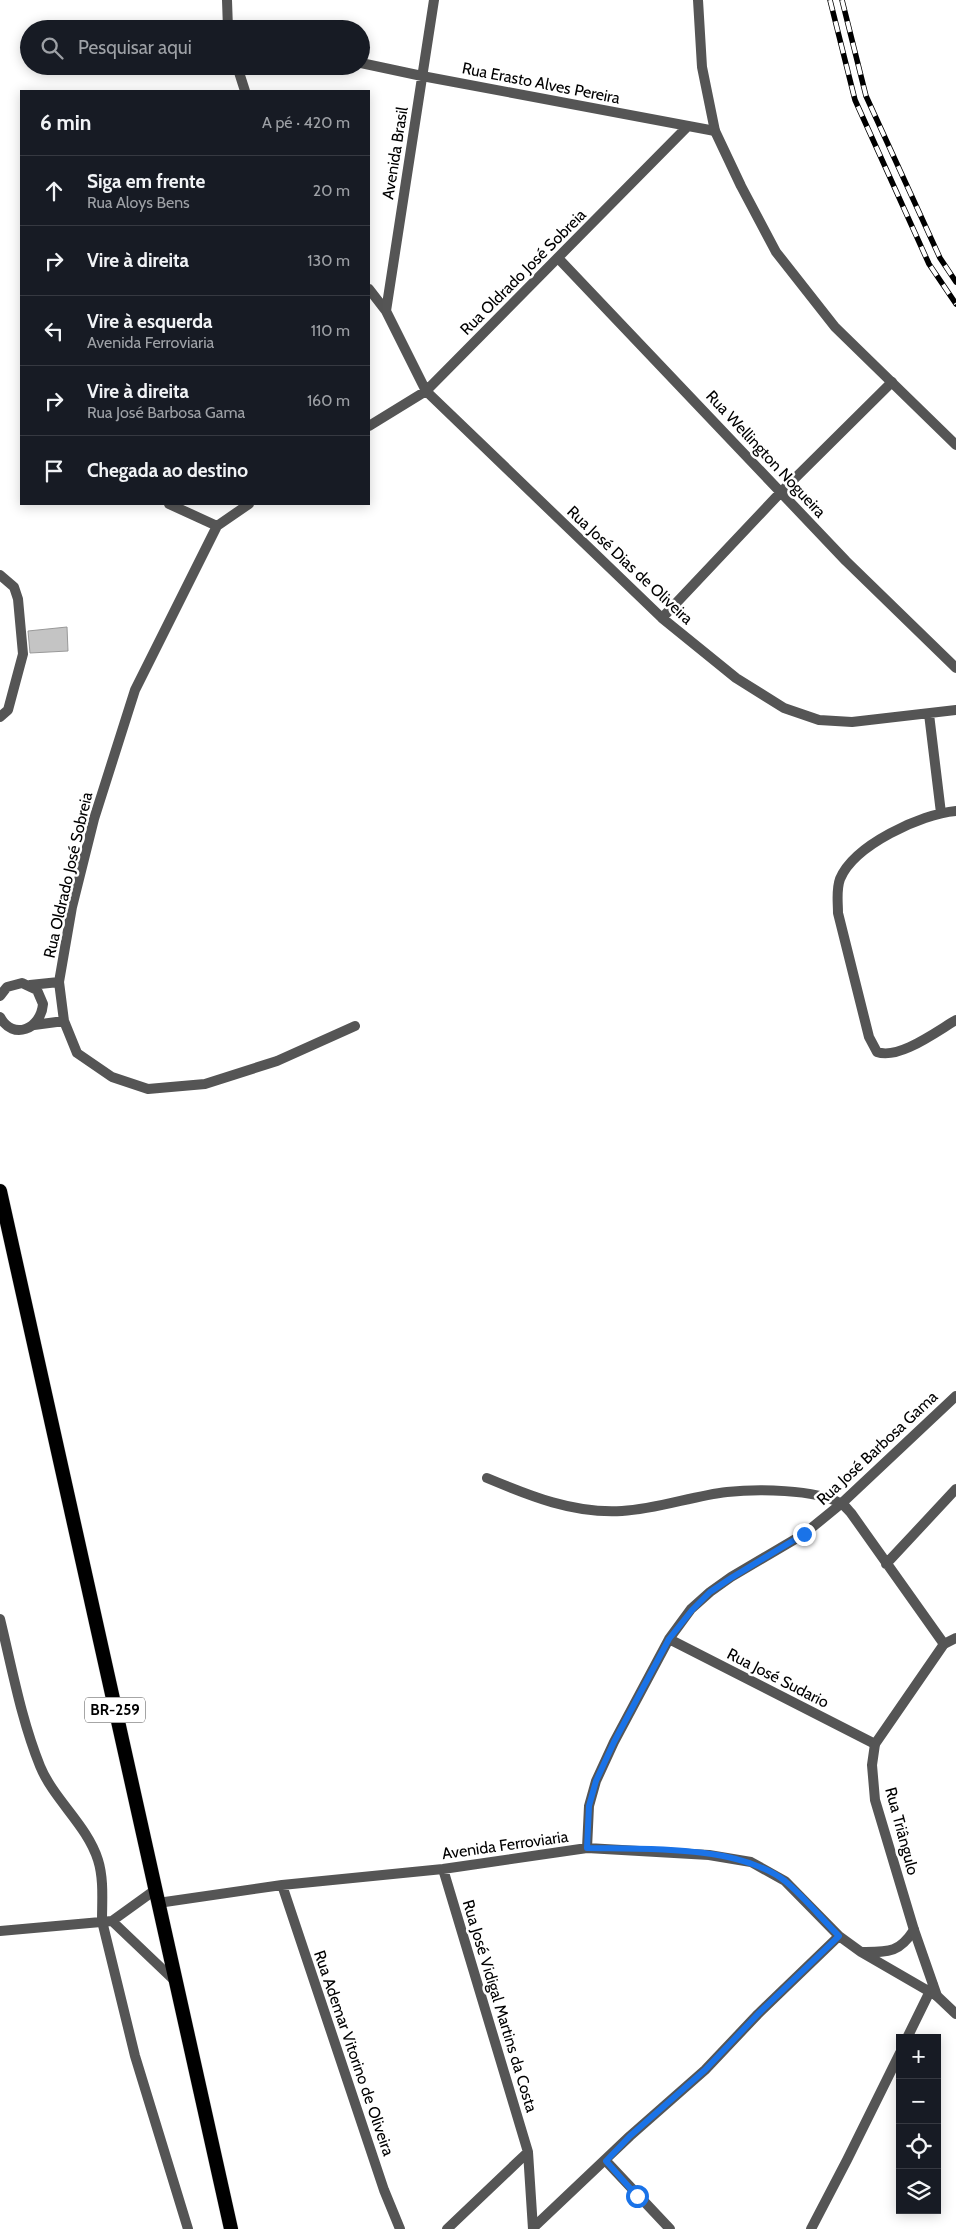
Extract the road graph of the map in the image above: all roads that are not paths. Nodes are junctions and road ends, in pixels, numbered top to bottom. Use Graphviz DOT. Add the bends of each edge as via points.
graph roads {
  1 [pos="227,0"];
  2 [pos="434,0"];
  3 [pos="698,0"];
  4 [pos="228,20"];
  5 [pos="370,65"];
  6 [pos="240,75"];
  7 [pos="422,76"];
  8 [pos="245,90"];
  9 [pos="688,126"];
  10 [pos="715,131"];
  11 [pos="558,258"];
  12 [pos="370,290"];
  13 [pos="386,311"];
  14 [pos="892,382"];
  15 [pos="426,392"];
  16 [pos="370,425"];
  17 [pos="956,445"];
  18 [pos="781,492"];
  19 [pos="171,505"];
  20 [pos="248,505"];
  21 [pos="217,526"];
  22 [pos="0,575"];
  23 [pos="662,618"];
  24 [pos="956,668"];
  25 [pos="956,710"];
  26 [pos="929,714"];
  27 [pos="0,717"];
  28 [pos="956,811"];
  29 [pos="941,813"];
  30 [pos="58,982"];
  31 [pos="30,985"];
  32 [pos="4,988"];
  33 [pos="0,996"];
  34 [pos="0,1016"];
  35 [pos="956,1020"];
  36 [pos="64,1021"];
  37 [pos="34,1025"];
  38 [pos="355,1026"];
  39 [pos="13,1028"];
  40 [pos="0,1031"];
  41 [pos="0,1191"];
  42 [pos="956,1396"];
  43 [pos="486,1478"];
  44 [pos="956,1489"];
  45 [pos="842,1503"];
  46 [pos="886,1564"];
  47 [pos="0,1619"];
  48 [pos="956,1638"];
  49 [pos="669,1639"];
  50 [pos="944,1644"];
  51 [pos="875,1744"];
  52 [pos="587,1848"];
  53 [pos="443,1869"];
  54 [pos="282,1885"];
  55 [pos="156,1896"];
  56 [pos="107,1921"];
  57 [pos="914,1930"];
  58 [pos="0,1931"];
  59 [pos="839,1936"];
  60 [pos="862,1952"];
  61 [pos="176,1982"];
  62 [pos="933,1991"];
  63 [pos="956,2014"];
  64 [pos="909,2034"];
  65 [pos="896,2061"];
  66 [pos="528,2152"];
  67 [pos="606,2161"];
  68 [pos="188,2229"];
  69 [pos="231,2229"];
  70 [pos="400,2229"];
  71 [pos="447,2229"];
  72 [pos="533,2229"];
  73 [pos="670,2229"];
  74 [pos="810,2229"];
  1 -- 4 [label="street"];
  2 -- 7 [label="street, Avenida Brasil"];
  3 -- 10 [label="street" via="702,67"];
  5 -- 7 [label="street, Rua Erasto Alves Pereira"];
  6 -- 8 [label="street"];
  7 -- 9 [label="street, Rua Erasto Alves Pereira"];
  7 -- 13 [label="street, Avenida Brasil"];
  9 -- 10 [label="street, Rua Erasto Alves Pereira"];
  9 -- 11 [label="street, Rua Oldrado José Sobreia"];
  10 -- 14 [label="street" via="776,252 835,327"];
  11 -- 15 [label="street, Rua Oldrado José Sobreia"];
  11 -- 18 [label="street, Rua Wellington Nogueira"];
  12 -- 13 [label="street, Rua José Dias de Oliveira"];
  13 -- 15 [label="street, Rua José Dias de Oliveira"];
  14 -- 17 [label="street"];
  14 -- 18 [label="street"];
  15 -- 16 [label="street, Rua Oldrado José Sobreia"];
  15 -- 23 [label="street, Rua José Dias de Oliveira"];
  18 -- 23 [label="street"];
  18 -- 24 [label="street, Rua Wellington Nogueira" via="846,561"];
  19 -- 21 [label="street"];
  20 -- 21 [label="street, Rua Oldrado José Sobreia"];
  21 -- 30 [label="street, Rua Oldrado José Sobreia" via="134,690 94,819 72,907"];
  22 -- 27 [label="street" via="14,587 18,599 23,654 8,710"];
  23 -- 26 [label="street, Rua José Dias de Oliveira" via="736,678 784,708 819,720 852,722"];
  25 -- 26 [label="street, Rua José Dias de Oliveira"];
  26 -- 29 [label="street"];
  28 -- 29 [label="street"];
  29 -- 35 [label="street" via="911,823 876,842 851,863 841,878 837,893 838,913 869,1037 877,1052 884,1054 906,1049"];
  30 -- 31 [label="street"];
  30 -- 36 [label="street, Rua Oldrado José Sobreia"];
  31 -- 32 [label="street" via="14,984"];
  31 -- 37 [label="street" via="43,1004 40,1019"];
  32 -- 33 [label="street"];
  34 -- 39 [label="street"];
  36 -- 37 [label="street"];
  36 -- 38 [label="street, Rua Oldrado José Sobreia" via="77,1053 112,1077 148,1089 205,1084 277,1061"];
  37 -- 39 [label="street" via="20,1030"];
  39 -- 40 [label="street"];
  41 -- 55 [label="highway, BR-259"];
  42 -- 45 [label="street, Rua José Barbosa Gama"];
  43 -- 45 [label="street" via="532,1497 580,1510 622,1511 736,1492 803,1492"];
  44 -- 46 [label="street"];
  45 -- 46 [label="street"];
  45 -- 49 [label="street, Rua José Barbosa Gama" via="804,1534 710,1592"];
  46 -- 50 [label="street"];
  47 -- 56 [label="street" via="25,1725 41,1768 87,1836 98,1860"];
  48 -- 50 [label="street, Rua Triângulo"];
  49 -- 51 [label="street, Rua José Sudario"];
  49 -- 52 [label="street, Rua José Barbosa Gama" via="596,1781 589,1806"];
  50 -- 51 [label="street, Rua Triângulo"];
  51 -- 57 [label="street, Rua Triângulo" via="872,1765 875,1800"];
  52 -- 53 [label="street, Avenida Ferroviaria"];
  52 -- 59 [label="street, Avenida Ferroviaria" via="709,1854 751,1862 784,1881"];
  53 -- 54 [label="street, Avenida Ferroviaria"];
  53 -- 66 [label="street, Rua José Vidigal Martins da Costa"];
  54 -- 55 [label="street, Avenida Ferroviaria"];
  54 -- 70 [label="street, Rua Ademar Vitorino de Oliveira"];
  55 -- 56 [label="street"];
  55 -- 61 [label="highway, BR-259"];
  56 -- 58 [label="street"];
  56 -- 61 [label="street"];
  56 -- 68 [label="street" via="135,2056"];
  57 -- 60 [label="street" via="901,1947 893,1951"];
  57 -- 62 [label="street, Rua Triângulo"];
  59 -- 60 [label="street, Avenida Ferroviaria"];
  59 -- 67 [label="street" via="705,2070"];
  60 -- 62 [label="street, Avenida Ferroviaria"];
  61 -- 69 [label="highway, BR-259"];
  62 -- 63 [label="street, Avenida Ferroviaria"];
  62 -- 64 [label="street"];
  65 -- 74 [label="street"];
  66 -- 71 [label="street"];
  66 -- 72 [label="street, Rua José Vidigal Martins da Costa"];
  67 -- 72 [label="street"];
  67 -- 73 [label="street"];
}
